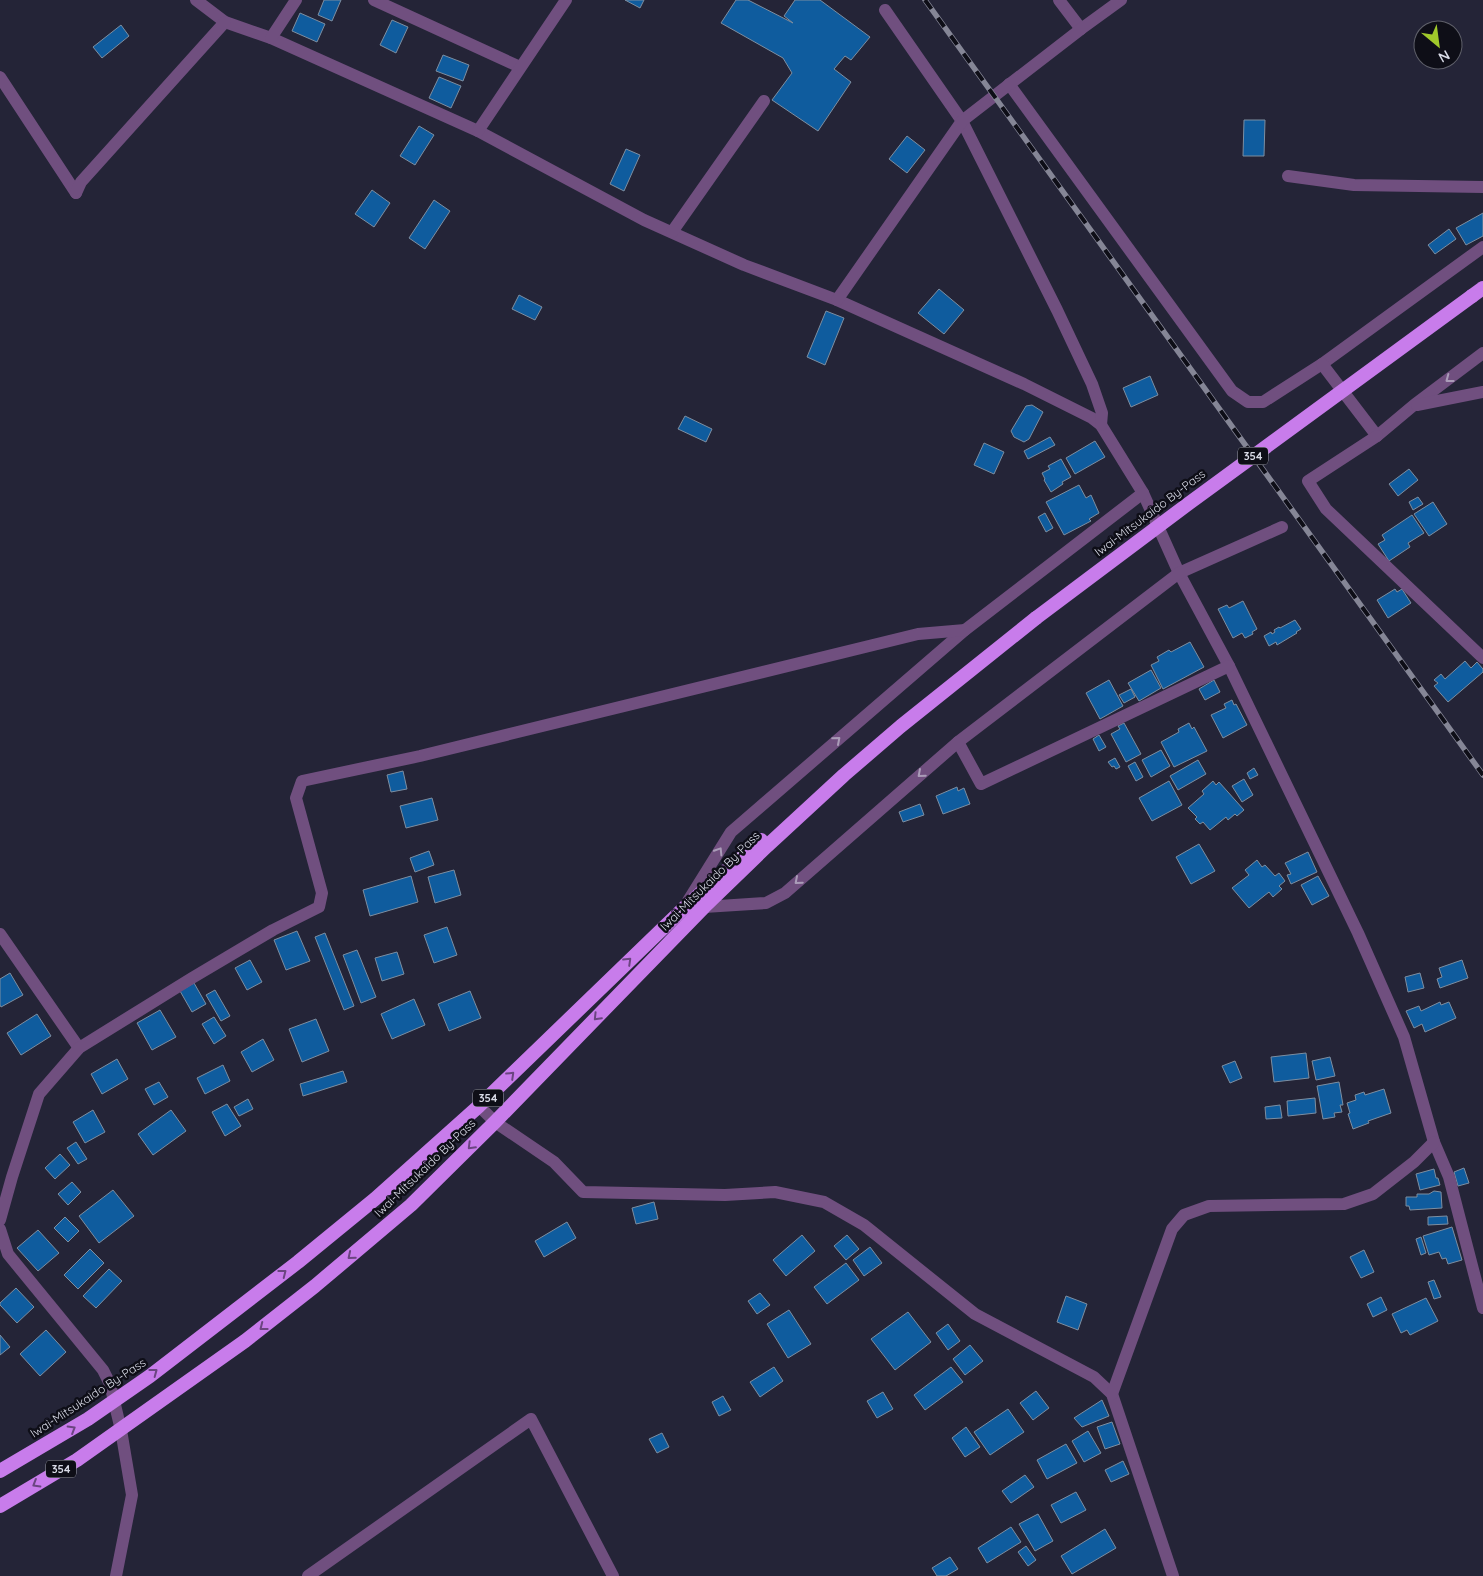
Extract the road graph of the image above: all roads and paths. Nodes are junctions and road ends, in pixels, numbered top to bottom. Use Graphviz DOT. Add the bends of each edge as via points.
graph roads {
  1 [pos="196,0"];
  2 [pos="296,0"];
  3 [pos="374,0"];
  4 [pos="566,0"];
  5 [pos="1059,0"];
  6 [pos="1121,0"];
  7 [pos="885,10"];
  8 [pos="225,22"];
  9 [pos="1080,29"];
  10 [pos="271,38"];
  11 [pos="520,67"];
  12 [pos="0,78"];
  13 [pos="1009,84"];
  14 [pos="764,101"];
  15 [pos="962,121"];
  16 [pos="478,131"];
  17 [pos="1288,176"];
  18 [pos="1483,187"];
  19 [pos="672,232"];
  20 [pos="1483,247"];
  21 [pos="1477,292"];
  22 [pos="836,300"];
  23 [pos="1483,353"];
  24 [pos="1322,364"];
  25 [pos="1483,392"];
  26 [pos="1414,405"];
  27 [pos="1101,425"];
  28 [pos="1377,436"];
  29 [pos="1143,493"];
  30 [pos="1282,527"];
  31 [pos="1179,573"];
  32 [pos="965,630"];
  33 [pos="1483,658"];
  34 [pos="1229,666"];
  35 [pos="958,742"];
  36 [pos="844,775"];
  37 [pos="685,907"];
  38 [pos="704,907"];
  39 [pos="0,934"];
  40 [pos="79,1048"];
  41 [pos="479,1106"];
  42 [pos="495,1122"];
  43 [pos="1434,1142"];
  44 [pos="0,1220"];
  45 [pos="0,1229"];
  46 [pos="1483,1308"];
  47 [pos="1112,1394"];
  48 [pos="115,1401"];
  49 [pos="121,1430"];
  50 [pos="0,1471"];
  51 [pos="0,1506"];
  52 [pos="116,1576"];
  53 [pos="308,1576"];
  54 [pos="613,1576"];
  55 [pos="1173,1576"];
  1 -- 8 [label="street"];
  2 -- 10 [label="street"];
  3 -- 11 [label="street"];
  4 -- 11 [label="street"];
  5 -- 9 [label="street"];
  6 -- 9 [label="street"];
  7 -- 15 [label="street"];
  8 -- 10 [label="street"];
  8 -- 12 [label="street" via="81,182 76,193"];
  9 -- 13 [label="street"];
  10 -- 16 [label="street"];
  11 -- 16 [label="street"];
  13 -- 15 [label="street"];
  13 -- 24 [label="street" via="1232,391 1248,402 1263,402"];
  14 -- 19 [label="street"];
  15 -- 22 [label="street"];
  15 -- 27 [label="street" via="1092,384 1102,413"];
  16 -- 19 [label="street"];
  17 -- 18 [label="street" via="1354,186"];
  19 -- 22 [label="street" via="744,265"];
  20 -- 24 [label="street"];
  21 -- 36 [label="highway, Iwai-Mitsukaido By-Pass / 354, bridge" via="1036,618"];
  22 -- 27 [label="street" via="1024,384"];
  23 -- 26 [label="street, one-way"];
  24 -- 28 [label="street"];
  25 -- 26 [label="street"];
  26 -- 28 [label="street"];
  27 -- 29 [label="street"];
  28 -- 33 [label="street" via="1308,482 1326,508"];
  29 -- 31 [label="street"];
  29 -- 32 [label="street"];
  30 -- 31 [label="street"];
  31 -- 34 [label="street"];
  31 -- 35 [label="street"];
  37 -- 32 [label="street, one-way" via="731,832"];
  32 -- 40 [label="street" via="918,634 420,756 302,781 296,798 322,893 319,907 216,963"];
  34 -- 35 [label="street" via="981,784"];
  34 -- 43 [label="street" via="1404,1036"];
  35 -- 38 [label="street, one-way" via="785,893 766,903"];
  36 -- 37 [label="highway, Iwai-Mitsukaido By-Pass / 354" via="750,849"];
  36 -- 38 [label="highway, Iwai-Mitsukaido By-Pass / 354"];
  41 -- 37 [label="highway, Iwai-Mitsukaido By-Pass / 354, one-way"];
  38 -- 42 [label="highway, Iwai-Mitsukaido By-Pass / 354, one-way"];
  39 -- 40 [label="street"];
  40 -- 44 [label="street" via="39,1094"];
  41 -- 42 [label="street"];
  48 -- 41 [label="highway, Iwai-Mitsukaido By-Pass / 354, one-way" via="306,1255 375,1199"];
  42 -- 47 [label="street" via="554,1162 583,1192 725,1195 775,1192 824,1202 864,1225 975,1314 1094,1377"];
  42 -- 49 [label="highway, Iwai-Mitsukaido By-Pass / 354, one-way" via="411,1205 315,1286"];
  43 -- 46 [label="street" via="1449,1177"];
  43 -- 47 [label="street" via="1373,1194 1344,1204 1209,1206 1184,1215 1172,1229"];
  45 -- 48 [label="street" via="8,1254 103,1370"];
  47 -- 55 [label="street"];
  48 -- 49 [label="street"];
  50 -- 48 [label="highway, Iwai-Mitsukaido By-Pass / 354, one-way"];
  49 -- 51 [label="highway, Iwai-Mitsukaido By-Pass / 354, one-way"];
  49 -- 52 [label="street" via="132,1495"];
  53 -- 54 [label="street" via="531,1419"];
}
